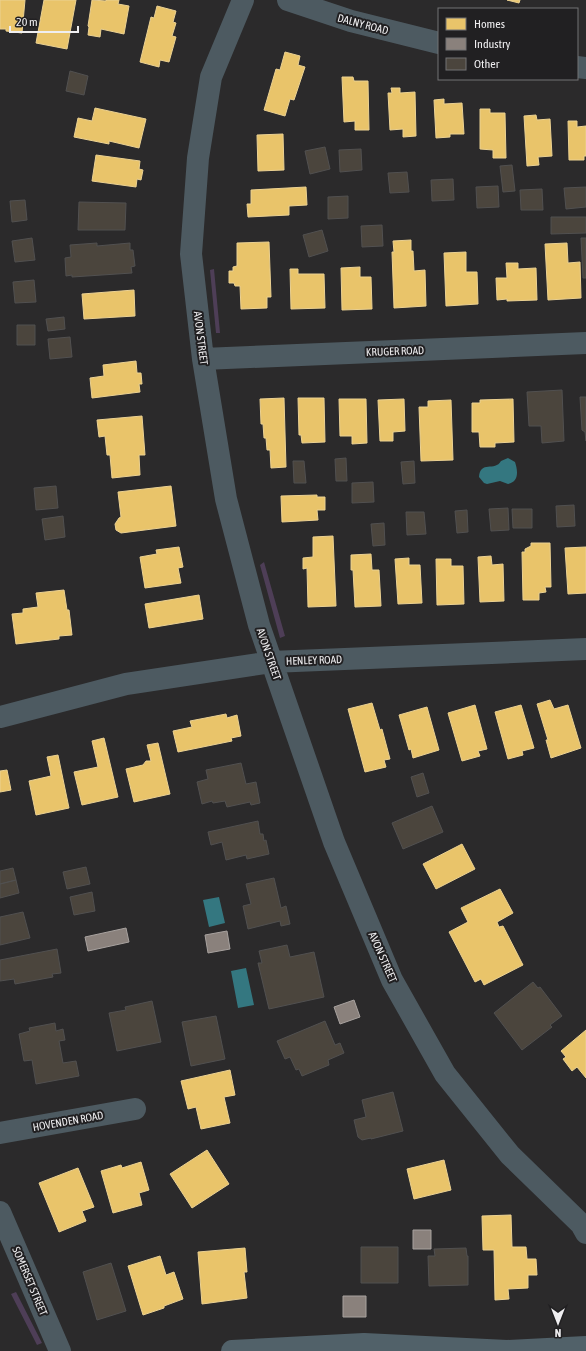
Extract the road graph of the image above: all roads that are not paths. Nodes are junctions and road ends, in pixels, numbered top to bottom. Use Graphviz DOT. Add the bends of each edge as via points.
graph roads {
  1 [pos="243,0"];
  2 [pos="288,0"];
  3 [pos="438,43"];
  4 [pos="586,343"];
  5 [pos="203,359"];
  6 [pos="586,649"];
  7 [pos="271,662"];
  8 [pos="0,717"];
  9 [pos="135,1109"];
  10 [pos="0,1133"];
  11 [pos="0,1212"];
  12 [pos="586,1232"];
  13 [pos="586,1347"];
  14 [pos="60,1351"];
  15 [pos="232,1351"];
  1 -- 5 [label="street, AVON STREET" via="211,77 198,158 191,254"];
  2 -- 3 [label="street, DALNY ROAD" via="351,22"];
  4 -- 5 [label="street, KRUGER ROAD"];
  5 -- 7 [label="street, AVON STREET" via="226,499"];
  6 -- 7 [label="street, HENLEY ROAD"];
  7 -- 8 [label="street, HENLEY ROAD" via="126,684"];
  7 -- 12 [label="street, AVON STREET" via="334,842 392,980 445,1074 510,1155 581,1224"];
  9 -- 10 [label="street, HOVENDEN ROAD"];
  11 -- 14 [label="street, SOMERSET STREET"];
  13 -- 15 [label="main road" via="507,1350 364,1344"];
}
